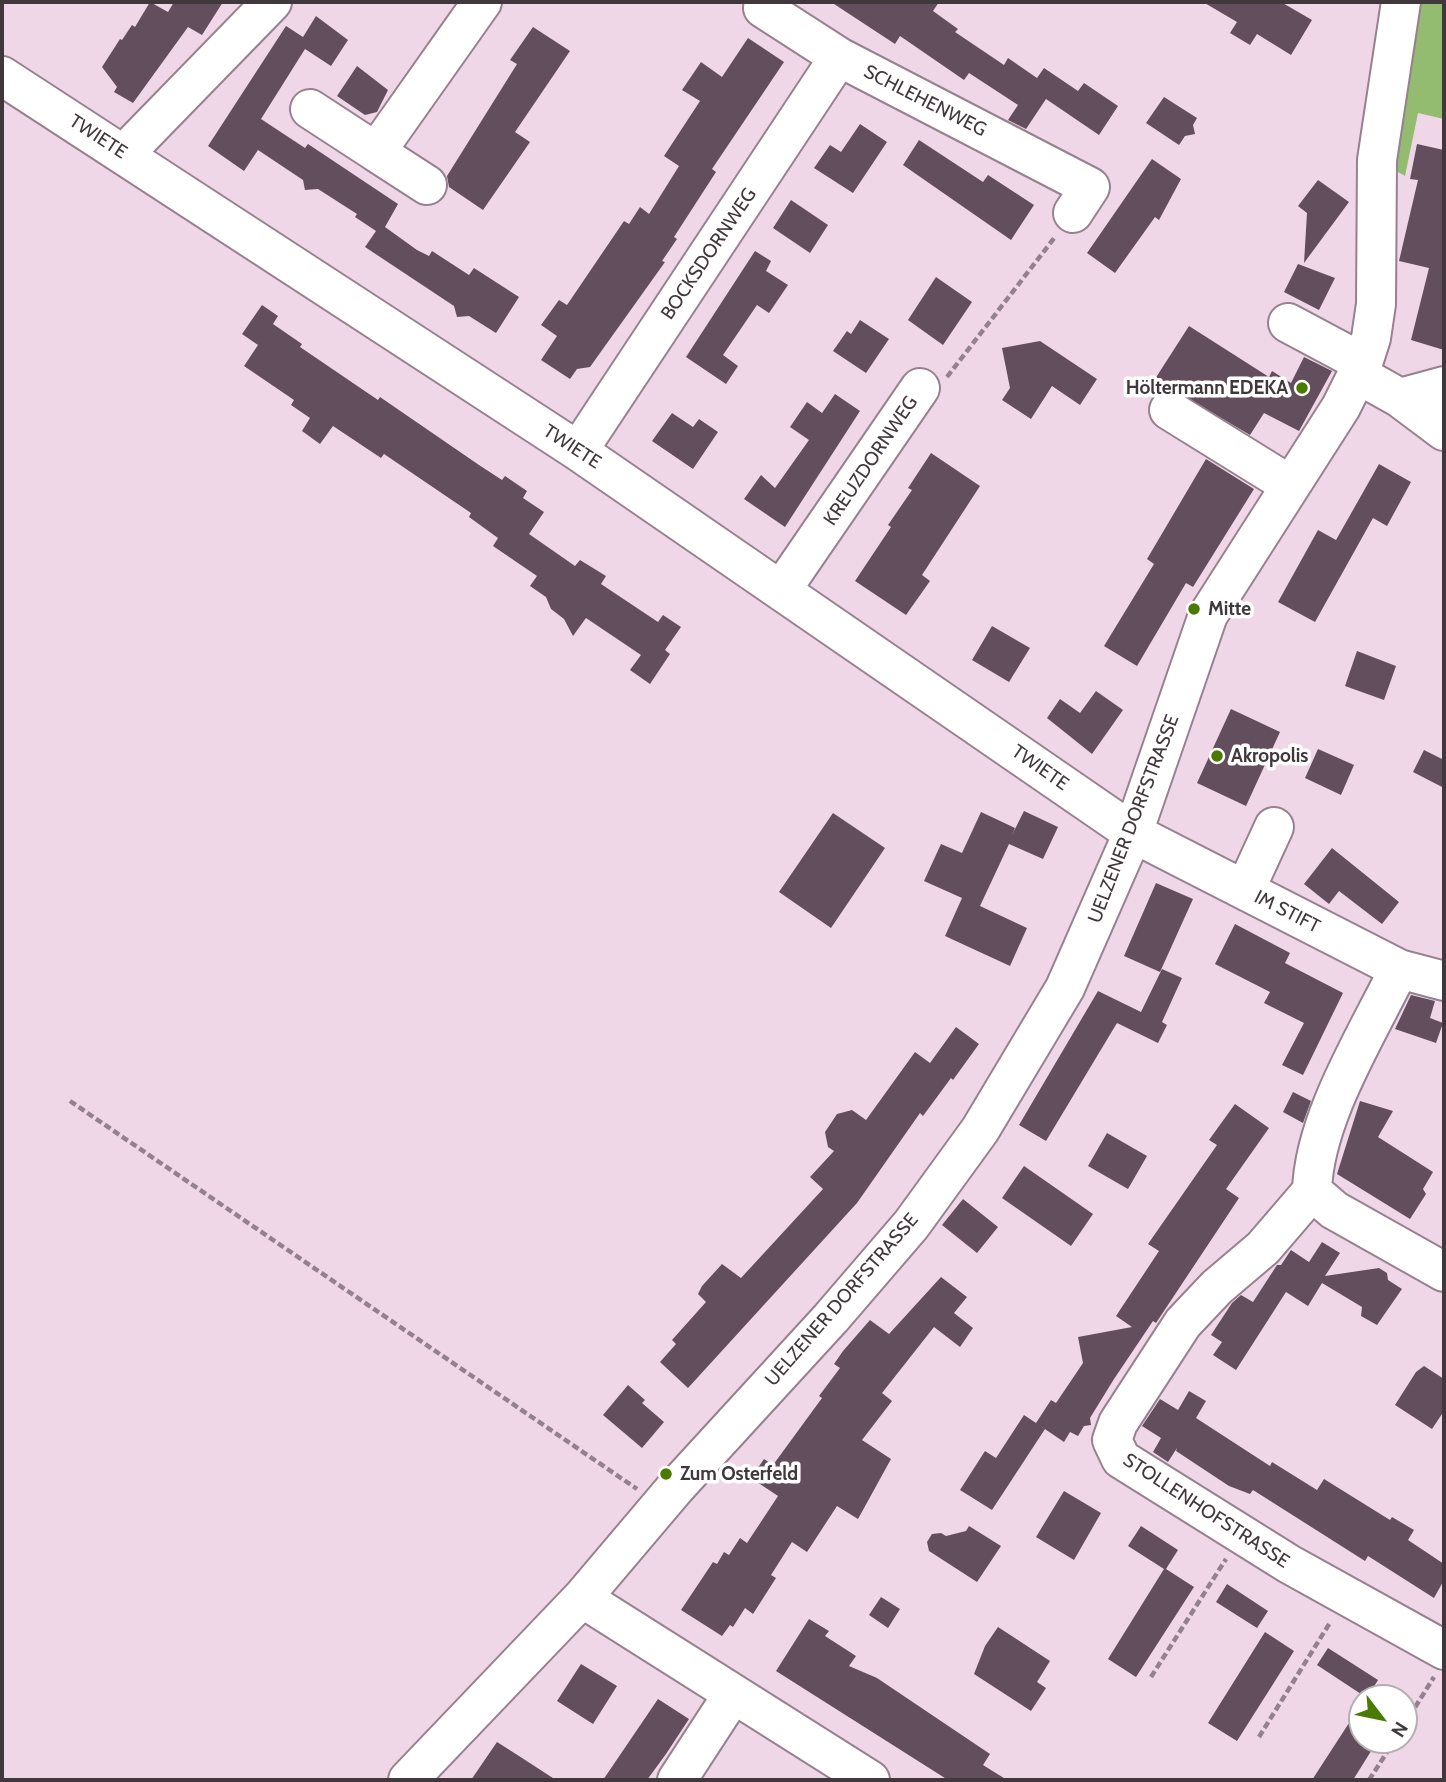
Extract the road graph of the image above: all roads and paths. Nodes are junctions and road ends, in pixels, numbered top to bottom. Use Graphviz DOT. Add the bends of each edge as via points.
graph roads {
  1 [pos="272,2"];
  2 [pos="482,2"];
  3 [pos="1401,2"];
  4 [pos="763,8"];
  5 [pos="839,57"];
  6 [pos="2,76"];
  7 [pos="310,109"];
  8 [pos="376,152"];
  9 [pos="124,154"];
  10 [pos="427,185"];
  11 [pos="1089,189"];
  12 [pos="1288,323"];
  13 [pos="1361,369"];
  14 [pos="1444,386"];
  15 [pos="920,388"];
  16 [pos="1400,398"];
  17 [pos="1169,410"];
  18 [pos="1444,430"];
  19 [pos="578,451"];
  20 [pos="1290,485"];
  21 [pos="782,589"];
  22 [pos="1274,827"];
  23 [pos="1133,833"];
  24 [pos="1245,890"];
  25 [pos="1399,969"];
  26 [pos="1444,981"];
  27 [pos="70,1101"];
  28 [pos="1312,1191"];
  29 [pos="1444,1272"];
  30 [pos="661,1505"];
  31 [pos="1242,1535"];
  32 [pos="1346,1596"];
  33 [pos="582,1598"];
  34 [pos="1441,1661"];
  35 [pos="1151,1677"];
  36 [pos="733,1694"];
  37 [pos="1418,1701"];
  38 [pos="1259,1737"];
  39 [pos="1386,1754"];
  40 [pos="418,1778"];
  41 [pos="677,1780"];
  42 [pos="870,1780"];
  43 [pos="1369,1780"];
  1 -- 9 [label="street"];
  2 -- 8 [label="street"];
  3 -- 13 [label="street, UELZENER DORFSTRASSE" via="1377,160 1376,304"];
  4 -- 5 [label="street, SCHLEHENWEG"];
  5 -- 11 [label="street, SCHLEHENWEG"];
  5 -- 19 [label="street, BOCKSDORNWEG"];
  6 -- 9 [label="street, TWIETE"];
  7 -- 8 [label="street"];
  8 -- 10 [label="street"];
  9 -- 19 [label="street, TWIETE"];
  11 -- 15 [label="path, KREUZDORNWEG" via="951,375"];
  12 -- 13 [label="street"];
  13 -- 16 [label="street"];
  13 -- 20 [label="street, UELZENER DORFSTRASSE"];
  14 -- 16 [label="street"];
  15 -- 21 [label="street, KREUZDORNWEG"];
  16 -- 18 [label="street"];
  17 -- 20 [label="street"];
  19 -- 21 [label="street, TWIETE"];
  20 -- 23 [label="street, UELZENER DORFSTRASSE" via="1208,615"];
  21 -- 23 [label="street, TWIETE"];
  22 -- 24 [label="street"];
  23 -- 24 [label="street, IM STIFT"];
  23 -- 30 [label="street, UELZENER DORFSTRASSE" via="1065,988 980,1130 893,1245"];
  24 -- 25 [label="street, IM STIFT"];
  25 -- 26 [label="street, IM STIFT"];
  25 -- 28 [label="street" via="1341,1088 1313,1163"];
  27 -- 30 [label="path"];
  28 -- 29 [label="street" via="1334,1210"];
  28 -- 31 [label="street, STOLLENHOFSTRASSE" via="1263,1248 1184,1323 1129,1401 1112,1440 1121,1459"];
  30 -- 33 [label="street, UELZENER DORFSTRASSE"];
  31 -- 32 [label="street, STOLLENHOFSTRASSE"];
  31 -- 35 [label="path"];
  32 -- 34 [label="street, STOLLENHOFSTRASSE"];
  32 -- 38 [label="path"];
  33 -- 36 [label="street"];
  33 -- 40 [label="street, UELZENER DORFSTRASSE"];
  34 -- 37 [label="path"];
  36 -- 41 [label="street"];
  36 -- 42 [label="street"];
  39 -- 43 [label="path"];
}
